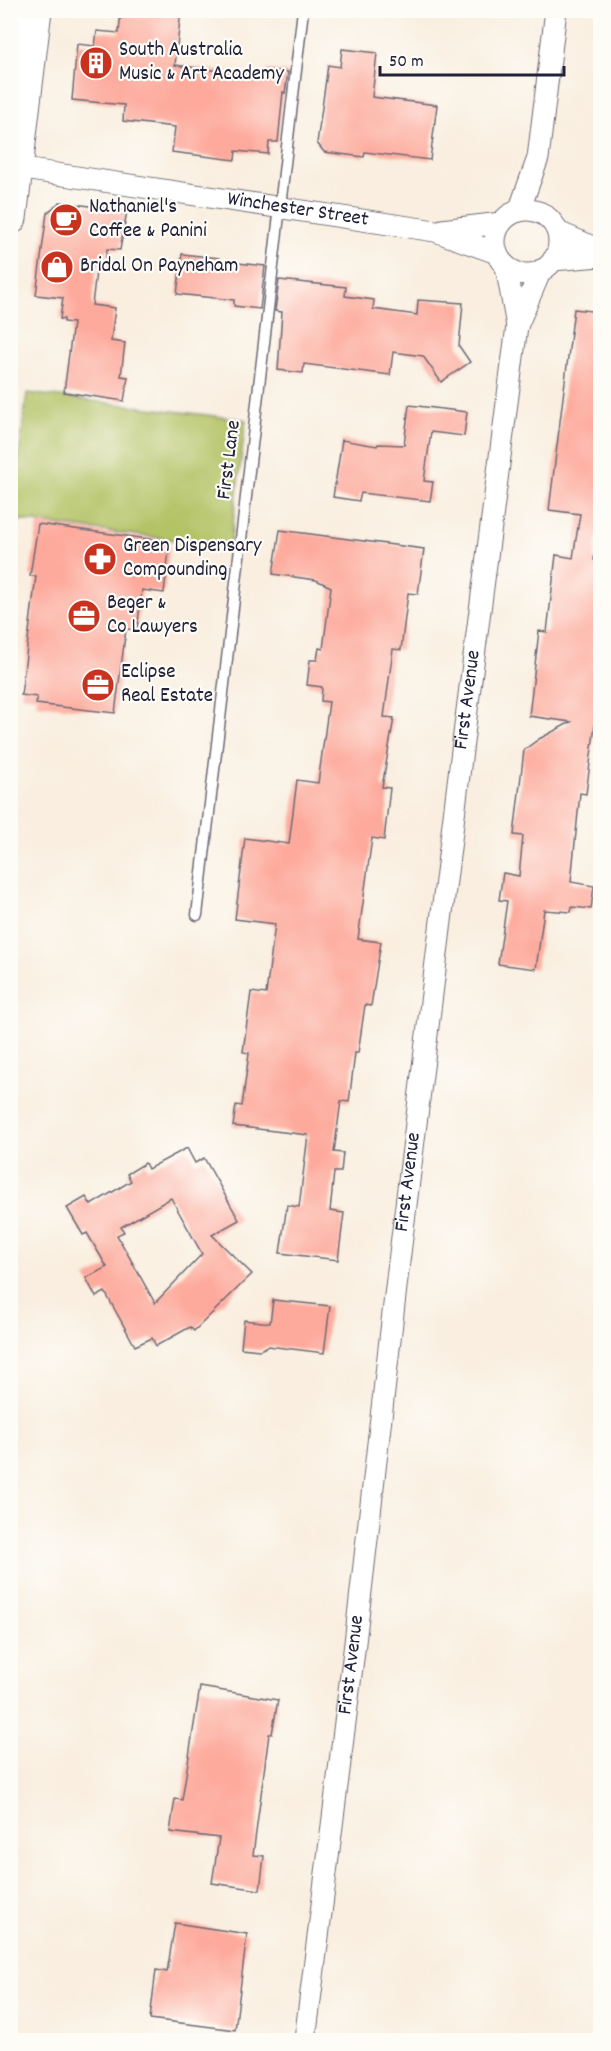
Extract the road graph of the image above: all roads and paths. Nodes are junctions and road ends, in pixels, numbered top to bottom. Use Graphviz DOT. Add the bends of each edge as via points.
graph roads {
  1 [pos="303,10"];
  2 [pos="556,10"];
  3 [pos="26,15"];
  4 [pos="538,158"];
  5 [pos="17,168"];
  6 [pos="280,208"];
  7 [pos="519,211"];
  8 [pos="10,218"];
  9 [pos="501,223"];
  10 [pos="551,223"];
  11 [pos="435,231"];
  12 [pos="600,250"];
  13 [pos="600,256"];
  14 [pos="501,260"];
  15 [pos="547,265"];
  16 [pos="517,326"];
  17 [pos="197,915"];
  18 [pos="305,2040"];
  1 -- 6 [label="lane, First Lane"];
  2 -- 4 [label="street"];
  3 -- 5 [label="main road"];
  4 -- 7 [label="street"];
  4 -- 10 [label="street"];
  5 -- 6 [label="street, Winchester Street"];
  5 -- 8 [label="main road"];
  6 -- 11 [label="street, Winchester Street"];
  6 -- 17 [label="lane, First Lane"];
  7 -- 9 [label="street"];
  7 -- 10 [label="street" via="537,211"];
  9 -- 11 [label="street, Winchester Street"];
  9 -- 14 [label="street" via="495,243"];
  10 -- 12 [label="street"];
  10 -- 15 [label="street" via="558,251"];
  11 -- 14 [label="street, Winchester Street"];
  13 -- 15 [label="street"];
  14 -- 15 [label="street" via="517,273 530,274"];
  14 -- 16 [label="street, First Avenue"];
  15 -- 16 [label="street, First Avenue"];
  16 -- 18 [label="street, First Avenue"];
}
